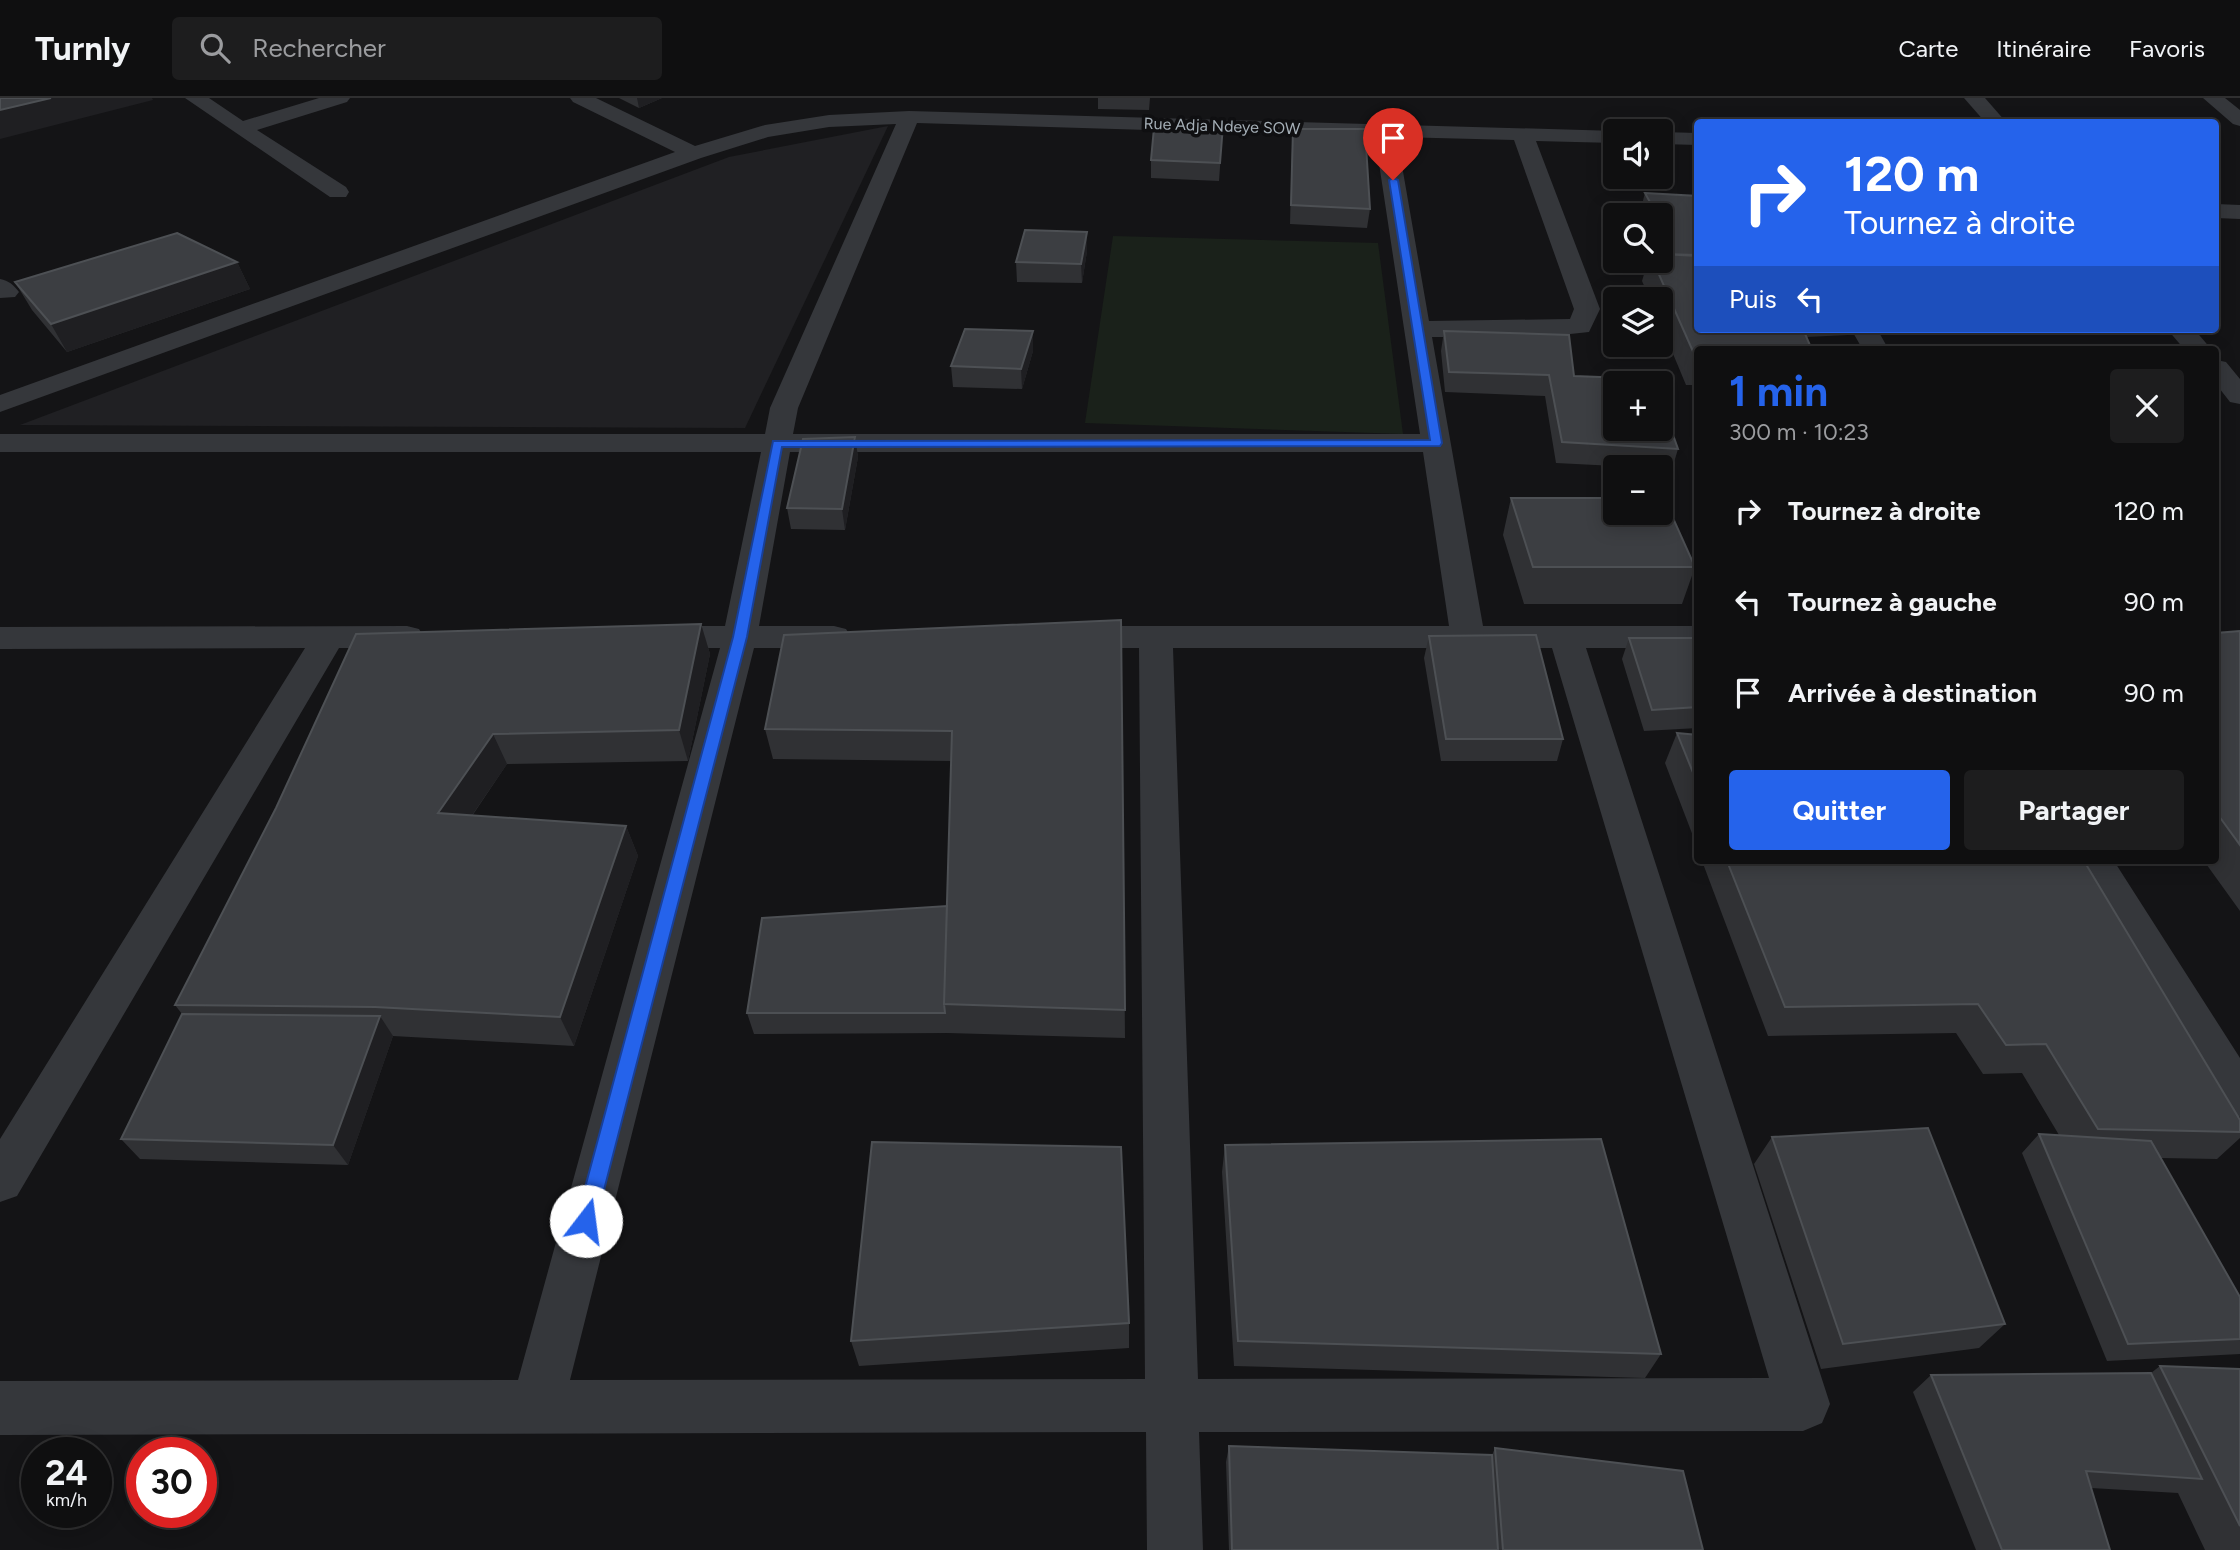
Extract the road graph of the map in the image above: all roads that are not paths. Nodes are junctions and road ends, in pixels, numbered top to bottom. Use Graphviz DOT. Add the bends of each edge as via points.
graph roads {
  1 [pos="195,98"];
  2 [pos="340,98"];
  3 [pos="580,98"];
  4 [pos="885,98"];
  5 [pos="1161,98"];
  6 [pos="1974,98"];
  7 [pos="2213,98"];
  8 [pos="909,117"];
  9 [pos="875,119"];
  10 [pos="1993,119"];
  11 [pos="2240,120"];
  12 [pos="1158,124"];
  13 [pos="241,128"];
  14 [pos="1385,131"];
  15 [pos="1523,135"];
  16 [pos="1603,137"];
  17 [pos="1673,138"];
  18 [pos="1694,139"];
  19 [pos="693,153"];
  20 [pos="338,192"];
  21 [pos="2219,211"];
  22 [pos="2240,212"];
  23 [pos="1418,329"];
  24 [pos="2184,333"];
  25 [pos="2195,346"];
  26 [pos="2219,372"];
  27 [pos="2240,396"];
  28 [pos="0,404"];
  29 [pos="0,443"];
  30 [pos="777,443"];
  31 [pos="1436,443"];
  32 [pos="438,637"];
  33 [pos="616,637"];
  34 [pos="740,637"];
  35 [pos="864,637"];
  36 [pos="1045,637"];
  37 [pos="1156,637"];
  38 [pos="1468,637"];
  39 [pos="1566,637"];
  40 [pos="1694,637"];
  41 [pos="0,638"];
  42 [pos="329,638"];
  43 [pos="2095,864"];
  44 [pos="2240,1097"];
  45 [pos="0,1181"];
  46 [pos="1172,1405"];
  47 [pos="537,1407"];
  48 [pos="0,1408"];
  49 [pos="1175,1550"];
  1 -- 13 [label="street"];
  2 -- 13 [label="street"];
  3 -- 19 [label="street"];
  4 -- 9 [label="street"];
  5 -- 12 [label="street"];
  6 -- 10 [label="street"];
  7 -- 11 [label="street"];
  8 -- 9 [label="street, Rue Adja Ndeye SOW"];
  8 -- 12 [label="street, Rue Adja Ndeye SOW"];
  8 -- 30 [label="street" via="784,408"];
  9 -- 19 [label="street, Rue Adja Ndeye SOW" via="830,121 803,116"];
  12 -- 14 [label="street, Rue Adja Ndeye SOW"];
  13 -- 20 [label="street"];
  14 -- 15 [label="street, Rue Adja Ndeye SOW"];
  14 -- 23 [label="street"];
  15 -- 16 [label="street, Rue Adja Ndeye SOW"];
  15 -- 23 [label="street" via="1587,309 1580,326"];
  17 -- 18 [label="street"];
  19 -- 28 [label="street, Rue Adja Ndeye SOW"];
  21 -- 22 [label="street"];
  23 -- 31 [label="street"];
  24 -- 25 [label="street"];
  26 -- 27 [label="street"];
  29 -- 30 [label="street"];
  30 -- 31 [label="street"];
  30 -- 34 [label="street"];
  31 -- 38 [label="street"];
  32 -- 42 [label="street"];
  33 -- 34 [label="street"];
  34 -- 35 [label="street"];
  34 -- 47 [label="street"];
  36 -- 37 [label="street"];
  37 -- 38 [label="street"];
  37 -- 46 [label="street"];
  38 -- 39 [label="street"];
  39 -- 40 [label="street"];
  39 -- 46 [label="street" via="1803,1404"];
  41 -- 42 [label="street"];
  42 -- 45 [label="street"];
  43 -- 44 [label="street"];
  46 -- 47 [label="street"];
  46 -- 49 [label="street"];
  47 -- 48 [label="street"];
}
